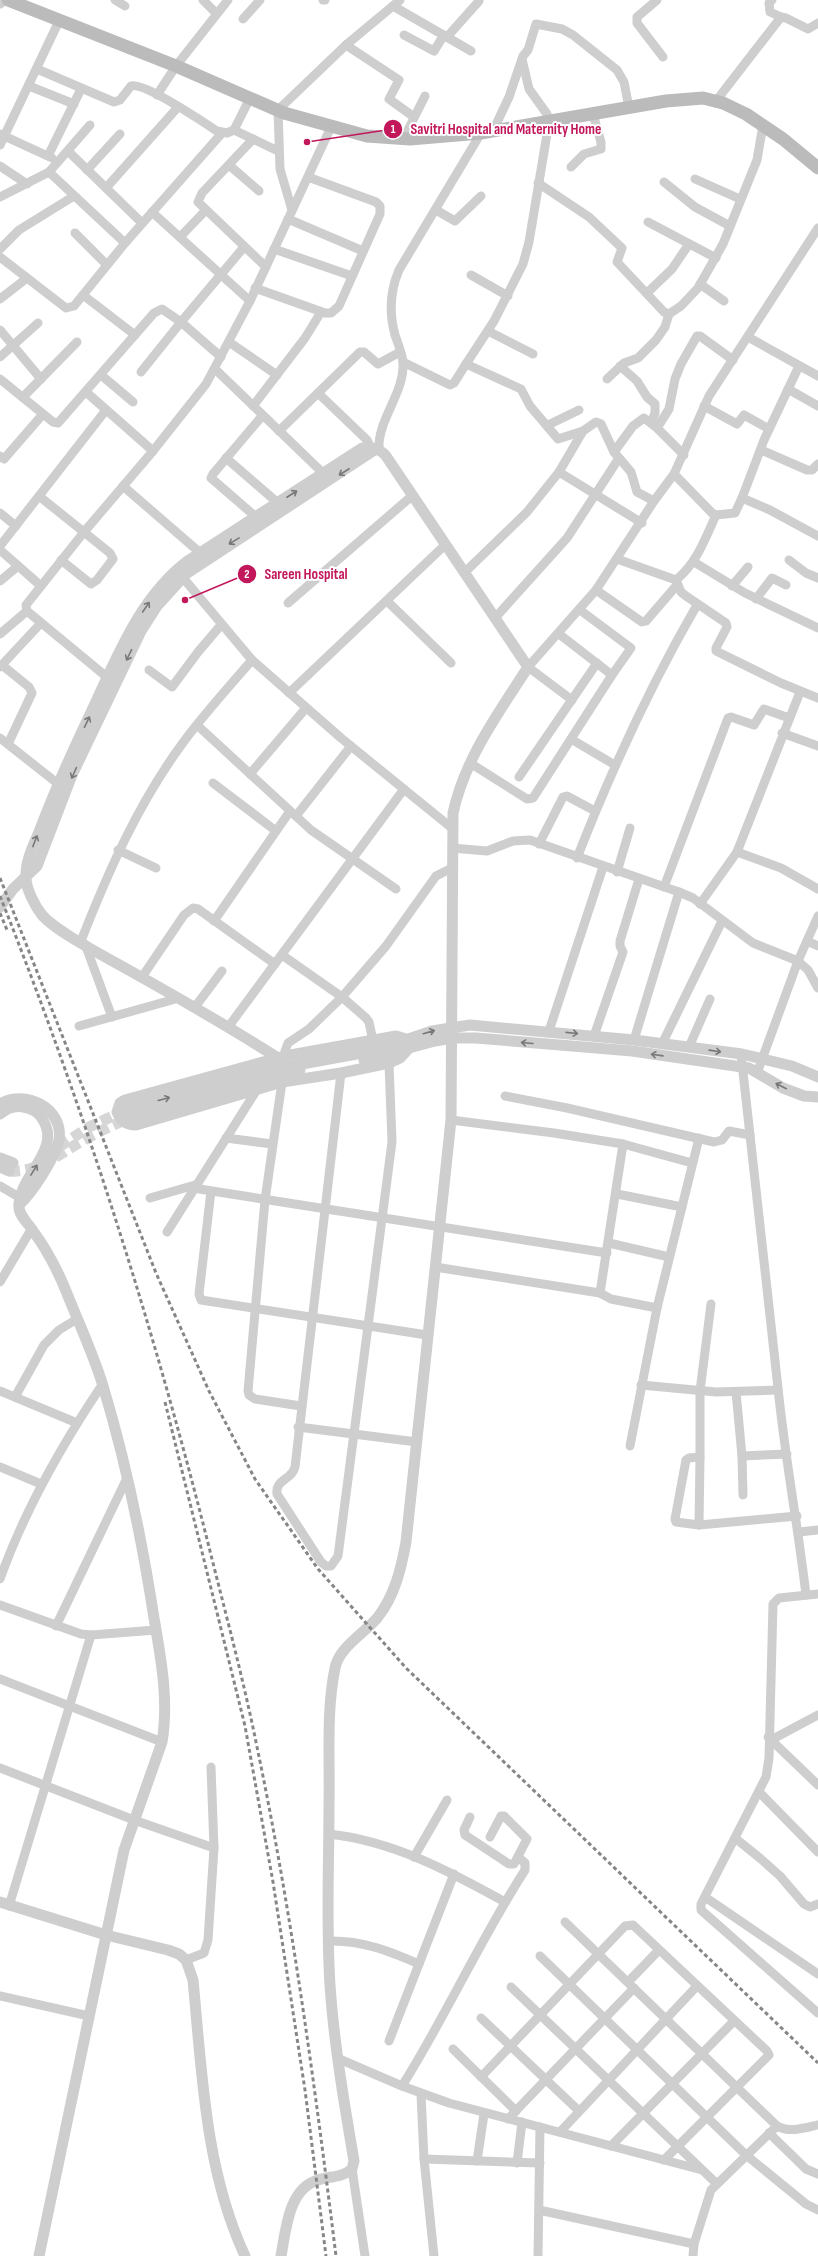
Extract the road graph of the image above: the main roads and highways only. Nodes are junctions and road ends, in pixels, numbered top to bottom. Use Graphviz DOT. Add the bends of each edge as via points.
graph roads {
  1 [pos="8,0"];
  2 [pos="818,168"];
  1 -- 2 [label="main road" via="176,66 278,110 367,136 404,138 487,132 703,98 746,114"];
}
